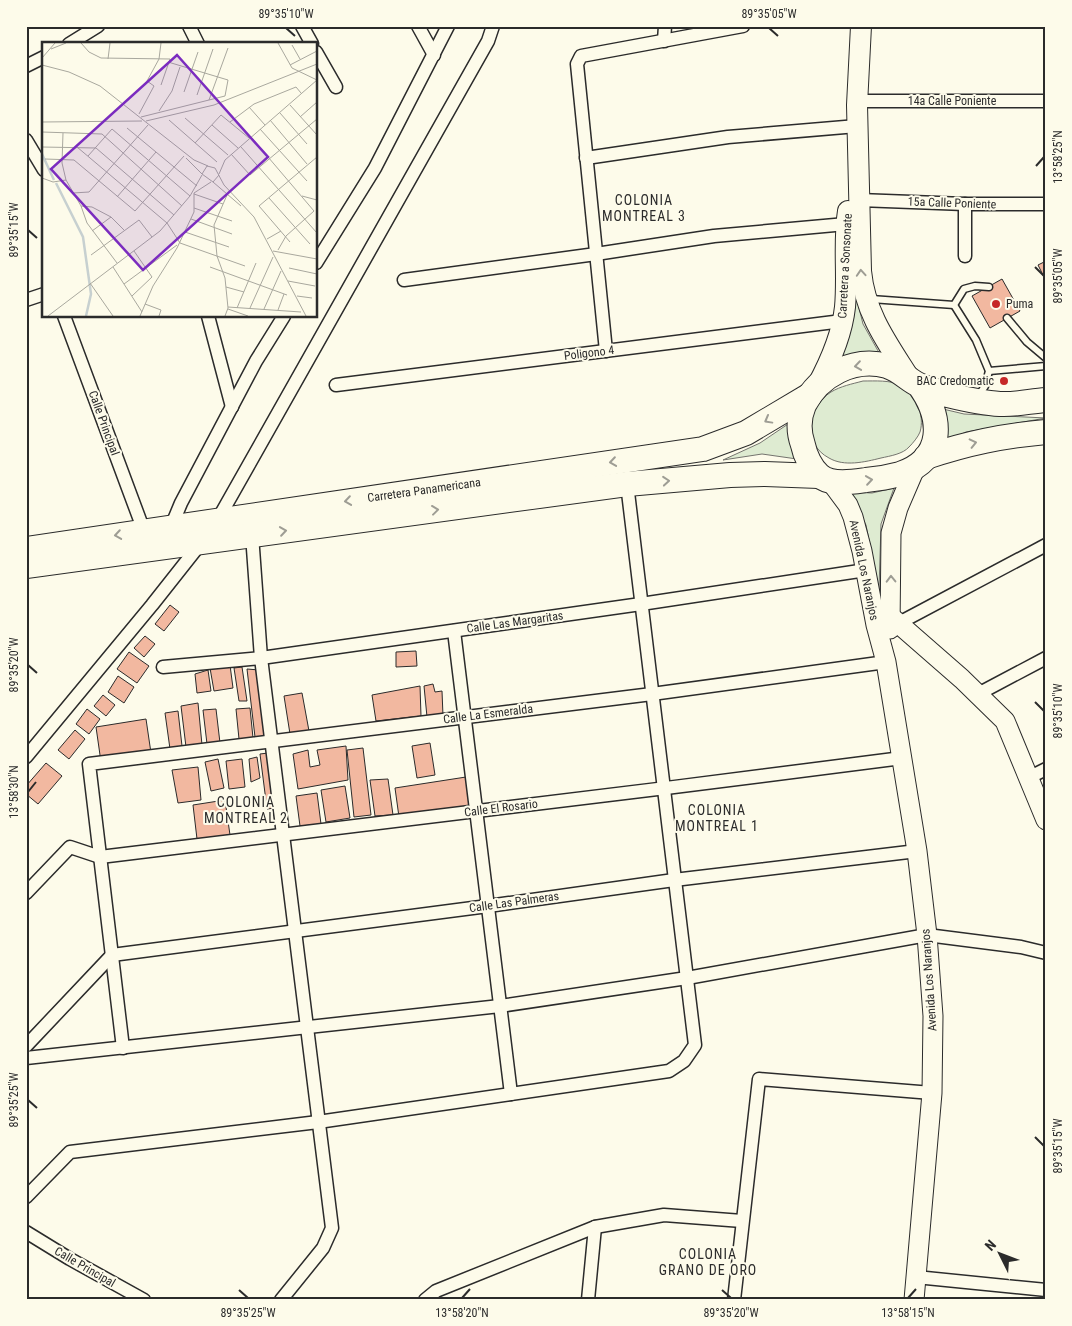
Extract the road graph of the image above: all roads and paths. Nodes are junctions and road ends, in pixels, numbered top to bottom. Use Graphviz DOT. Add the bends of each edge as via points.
graph roads {
  1 [pos="98,26"];
  2 [pos="189,26"];
  3 [pos="302,26"];
  4 [pos="418,26"];
  5 [pos="448,26"];
  6 [pos="493,26"];
  7 [pos="664,26"];
  8 [pos="743,26"];
  9 [pos="861,26"];
  10 [pos="664,41"];
  11 [pos="77,42"];
  12 [pos="197,42"];
  13 [pos="311,42"];
  14 [pos="318,56"];
  15 [pos="434,56"];
  16 [pos="42,58"];
  17 [pos="26,66"];
  18 [pos="336,87"];
  19 [pos="858,101"];
  20 [pos="1046,101"];
  21 [pos="858,134"];
  22 [pos="26,140"];
  23 [pos="586,158"];
  24 [pos="42,167"];
  25 [pos="859,200"];
  26 [pos="965,204"];
  27 [pos="1046,204"];
  28 [pos="846,224"];
  29 [pos="596,254"];
  30 [pos="964,256"];
  31 [pos="318,261"];
  32 [pos="404,280"];
  33 [pos="989,287"];
  34 [pos="42,295"];
  35 [pos="865,298"];
  36 [pos="26,300"];
  37 [pos="954,305"];
  38 [pos="65,318"];
  39 [pos="209,318"];
  40 [pos="283,318"];
  41 [pos="1007,318"];
  42 [pos="842,321"];
  43 [pos="606,350"];
  44 [pos="1046,358"];
  45 [pos="1046,366"];
  46 [pos="989,371"];
  47 [pos="915,382"];
  48 [pos="336,385"];
  49 [pos="813,391"];
  50 [pos="975,400"];
  51 [pos="1046,400"];
  52 [pos="232,407"];
  53 [pos="1046,432"];
  54 [pos="921,462"];
  55 [pos="825,479"];
  56 [pos="627,484"];
  57 [pos="217,521"];
  58 [pos="171,527"];
  59 [pos="144,531"];
  60 [pos="252,535"];
  61 [pos="201,543"];
  62 [pos="1046,545"];
  63 [pos="26,549"];
  64 [pos="26,566"];
  65 [pos="866,570"];
  66 [pos="641,604"];
  67 [pos="895,620"];
  68 [pos="454,631"];
  69 [pos="261,658"];
  70 [pos="1046,658"];
  71 [pos="886,662"];
  72 [pos="164,667"];
  73 [pos="652,694"];
  74 [pos="978,694"];
  75 [pos="464,716"];
  76 [pos="271,741"];
  77 [pos="26,757"];
  78 [pos="902,758"];
  79 [pos="1046,769"];
  80 [pos="1028,778"];
  81 [pos="664,790"];
  82 [pos="476,810"];
  83 [pos="1046,820"];
  84 [pos="283,834"];
  85 [pos="917,851"];
  86 [pos="100,857"];
  87 [pos="674,880"];
  88 [pos="26,893"];
  89 [pos="488,906"];
  90 [pos="294,931"];
  91 [pos="927,934"];
  92 [pos="1046,953"];
  93 [pos="112,955"];
  94 [pos="687,978"];
  95 [pos="500,1006"];
  96 [pos="306,1027"];
  97 [pos="26,1046"];
  98 [pos="123,1048"];
  99 [pos="26,1058"];
  100 [pos="932,1092"];
  101 [pos="511,1094"];
  102 [pos="318,1122"];
  103 [pos="26,1197"];
  104 [pos="742,1221"];
  105 [pos="595,1227"];
  106 [pos="26,1232"];
  107 [pos="916,1277"];
  108 [pos="1046,1290"];
  109 [pos="144,1300"];
  110 [pos="281,1300"];
  111 [pos="425,1300"];
  112 [pos="588,1300"];
  113 [pos="734,1300"];
  114 [pos="914,1300"];
  1 -- 11 [label="street"];
  2 -- 12 [label="street"];
  3 -- 13 [label="street"];
  4 -- 15 [label="street"];
  5 -- 15 [label="street"];
  6 -- 57 [label="street" via="488,41"];
  7 -- 10 [label="street"];
  8 -- 10 [label="street"];
  9 -- 19 [label="main road, Carretera a Sonsonate"];
  10 -- 23 [label="street" via="581,56 577,64"];
  14 -- 18 [label="street"];
  15 -- 31 [label="street" via="375,168"];
  16 -- 17 [label="street"];
  19 -- 20 [label="street, 14a Calle Poniente"];
  19 -- 21 [label="main road, Carretera a Sonsonate"];
  21 -- 23 [label="street" via="728,137"];
  21 -- 25 [label="main road, Carretera a Sonsonate"];
  21 -- 28 [label="main road, Carretera a Sonsonate"];
  22 -- 24 [label="street"];
  23 -- 29 [label="street"];
  25 -- 26 [label="street, 15a Calle Poniente"];
  35 -- 25 [label="main road, Carretera a Sonsonate, one-way"];
  26 -- 27 [label="street, 15a Calle Poniente"];
  26 -- 30 [label="street"];
  28 -- 29 [label="street" via="714,236"];
  28 -- 42 [label="main road, Carretera a Sonsonate"];
  29 -- 32 [label="street"];
  29 -- 43 [label="street"];
  33 -- 37 [label="lane" via="975,286 964,290"];
  34 -- 36 [label="street"];
  35 -- 37 [label="lane"];
  35 -- 47 [label="main road, Carretera a Sonsonate" via="884,337"];
  37 -- 46 [label="lane" via="976,340"];
  38 -- 59 [label="street, Calle Principal"];
  39 -- 52 [label="street"];
  40 -- 52 [label="street"];
  41 -- 44 [label="lane"];
  42 -- 43 [label="street, Poligono 4"];
  42 -- 49 [label="main road, Carretera a Sonsonate" via="833,354"];
  43 -- 48 [label="street, Poligono 4"];
  45 -- 46 [label="lane"];
  46 -- 50 [label="lane" via="985,386"];
  47 -- 49 [label="highway, one-way" via="887,366 856,365 828,376"];
  47 -- 50 [label="highway" via="946,394"];
  47 -- 54 [label="highway" via="931,404 935,417 933,445"];
  49 -- 55 [label="highway" via="803,407 799,434 808,460"];
  49 -- 57 [label="highway, Carretera Panamericana, one-way" via="746,433 703,449"];
  50 -- 51 [label="highway" via="1002,404"];
  52 -- 58 [label="street"];
  54 -- 53 [label="highway, one-way" via="984,440"];
  55 -- 54 [label="highway, one-way" via="859,481 882,478 900,474"];
  67 -- 54 [label="main road, Avenida Los Naranjos, one-way" via="891,534 898,508"];
  56 -- 55 [label="highway, Carretera Panamericana, one-way" via="765,474"];
  55 -- 65 [label="main road, Avenida Los Naranjos" via="848,505"];
  60 -- 56 [label="highway, Carretera Panamericana, one-way"];
  56 -- 66 [label="street"];
  57 -- 58 [label="highway, Carretera Panamericana"];
  58 -- 59 [label="highway, Carretera Panamericana"];
  59 -- 63 [label="highway, Carretera Panamericana, one-way"];
  60 -- 61 [label="highway, Carretera Panamericana"];
  60 -- 69 [label="street"];
  61 -- 64 [label="highway, Carretera Panamericana"];
  61 -- 77 [label="street"];
  62 -- 67 [label="street"];
  65 -- 66 [label="street, Calle Las Margaritas"];
  65 -- 71 [label="main road, Avenida Los Naranjos"];
  66 -- 68 [label="street, Calle Las Margaritas"];
  66 -- 73 [label="street"];
  67 -- 71 [label="main road, Avenida Los Naranjos"];
  67 -- 74 [label="main road"];
  68 -- 69 [label="street, Calle Las Margaritas"];
  68 -- 75 [label="street"];
  69 -- 72 [label="street, Calle Las Margaritas"];
  69 -- 76 [label="street"];
  70 -- 74 [label="street"];
  71 -- 73 [label="street, Calle La Esmeralda"];
  71 -- 78 [label="main road, Avenida Los Naranjos"];
  73 -- 75 [label="street, Calle La Esmeralda"];
  73 -- 81 [label="street"];
  74 -- 80 [label="main road" via="1004,721"];
  75 -- 76 [label="street, Calle La Esmeralda"];
  75 -- 82 [label="street"];
  76 -- 84 [label="street"];
  76 -- 86 [label="street, Calle La Esmeralda" via="90,764"];
  78 -- 81 [label="street, Calle El Rosario"];
  78 -- 85 [label="main road, Avenida Los Naranjos"];
  79 -- 80 [label="street"];
  80 -- 83 [label="main road"];
  81 -- 82 [label="street, Calle El Rosario"];
  81 -- 87 [label="street"];
  82 -- 84 [label="street, Calle El Rosario"];
  82 -- 89 [label="street"];
  84 -- 86 [label="street, Calle El Rosario"];
  84 -- 90 [label="street"];
  85 -- 87 [label="street, Calle Las Palmeras"];
  85 -- 91 [label="main road, Avenida Los Naranjos"];
  86 -- 88 [label="street" via="70,847"];
  86 -- 93 [label="street"];
  87 -- 89 [label="street, Calle Las Palmeras"];
  87 -- 94 [label="street"];
  89 -- 90 [label="street, Calle Las Palmeras"];
  89 -- 95 [label="street"];
  90 -- 93 [label="street, Calle Las Palmeras"];
  90 -- 96 [label="street"];
  91 -- 92 [label="street"];
  91 -- 94 [label="street"];
  91 -- 100 [label="main road, Avenida Los Naranjos" via="933,1016"];
  93 -- 97 [label="street"];
  93 -- 98 [label="street"];
  94 -- 95 [label="street"];
  94 -- 101 [label="street" via="695,1045 684,1061 669,1071"];
  95 -- 96 [label="street"];
  95 -- 101 [label="street"];
  96 -- 98 [label="street"];
  96 -- 102 [label="street"];
  98 -- 99 [label="street"];
  100 -- 104 [label="street" via="759,1079"];
  100 -- 107 [label="main road, Avenida Los Naranjos"];
  101 -- 102 [label="street"];
  102 -- 103 [label="street" via="70,1152"];
  102 -- 110 [label="street" via="332,1228 322,1248"];
  104 -- 105 [label="street" via="664,1214"];
  104 -- 113 [label="street"];
  105 -- 111 [label="street" via="436,1292"];
  105 -- 112 [label="street"];
  106 -- 109 [label="street, Calle Principal"];
  107 -- 108 [label="street"];
  107 -- 114 [label="main road, Avenida Los Naranjos"];
}
